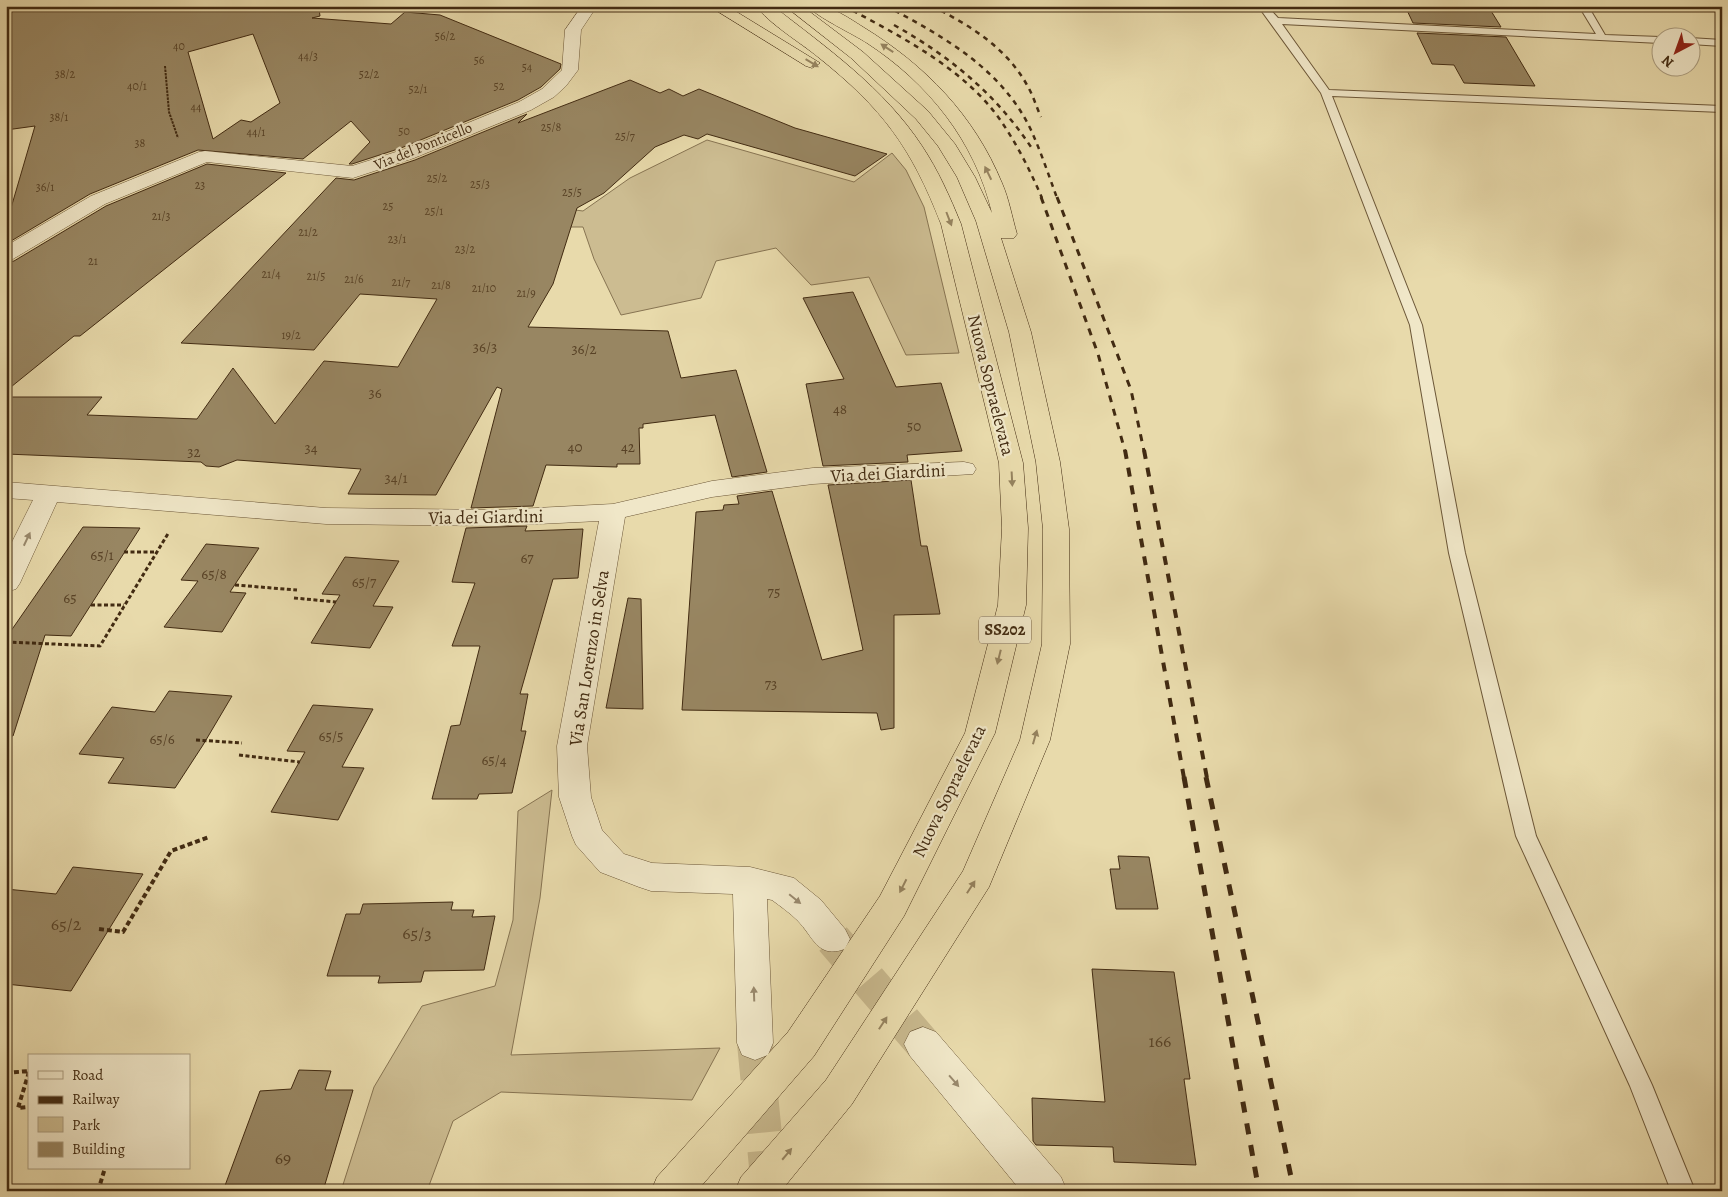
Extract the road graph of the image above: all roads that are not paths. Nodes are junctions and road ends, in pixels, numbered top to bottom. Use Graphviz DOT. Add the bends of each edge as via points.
graph roads {
  1 [pos="590,6"];
  2 [pos="716,6"];
  3 [pos="763,6"];
  4 [pos="792,6"];
  5 [pos="1262,6"];
  6 [pos="1583,6"];
  7 [pos="1275,21"];
  8 [pos="813,24"];
  9 [pos="1603,38"];
  10 [pos="1650,40"];
  11 [pos="1700,42"];
  12 [pos="1722,43"];
  13 [pos="1326,93"];
  14 [pos="1722,109"];
  15 [pos="936,186"];
  16 [pos="6,255"];
  17 [pos="964,469"];
  18 [pos="6,490"];
  19 [pos="49,492"];
  20 [pos="612,512"];
  21 [pos="6,583"];
  22 [pos="750,881"];
  23 [pos="833,939"];
  24 [pos="755,1043"];
  25 [pos="923,1044"];
  26 [pos="671,1191"];
  27 [pos="755,1191"];
  28 [pos="1047,1191"];
  29 [pos="1683,1191"];
  1 -- 16 [label="street, Via del Ponticello" via="574,30 570,70 548,93 524,106 408,154 353,172 205,156 98,200"];
  2 -- 15 [label="highway, one-way" via="820,68 846,89"];
  3 -- 8 [label="highway, Nuova Sopraelevata / SS202"];
  4 -- 8 [label="highway, Nuova Sopraelevata / SS202"];
  5 -- 7 [label="lane"];
  6 -- 9 [label="lane"];
  7 -- 9 [label="lane"];
  7 -- 13 [label="lane"];
  8 -- 15 [label="highway, Nuova Sopraelevata / SS202" via="866,90 892,116"];
  27 -- 8 [label="highway, Nuova Sopraelevata / SS202, one-way" via="839,1092 977,877 1034,740 1056,644 1056,529 1048,462 1026,356 986,221 966,177 946,144 922,115 892,85"];
  9 -- 10 [label="lane"];
  11 -- 12 [label="lane"];
  13 -- 14 [label="lane"];
  13 -- 29 [label="lane" via="1416,325 1457,553 1526,836 1640,1085"];
  15 -- 26 [label="highway, Nuova Sopraelevata / SS202, one-way" via="951,224 1011,463 1015,528 1012,605 980,733 892,906 801,1044"];
  17 -- 20 [label="street, Via dei Giardini" via="813,476 712,489"];
  18 -- 19 [label="street, Via dei Giardini"];
  19 -- 20 [label="street, Via dei Giardini" via="380,519 497,518"];
  21 -- 19 [label="street, one-way"];
  20 -- 22 [label="street, Via San Lorenzo in Selva" via="572,746 575,797 588,836 612,862 651,877"];
  22 -- 23 [label="street, Via San Lorenzo in Selva, one-way" via="782,888 809,910"];
  24 -- 22 [label="street, one-way"];
  25 -- 28 [label="street, one-way"];
}
